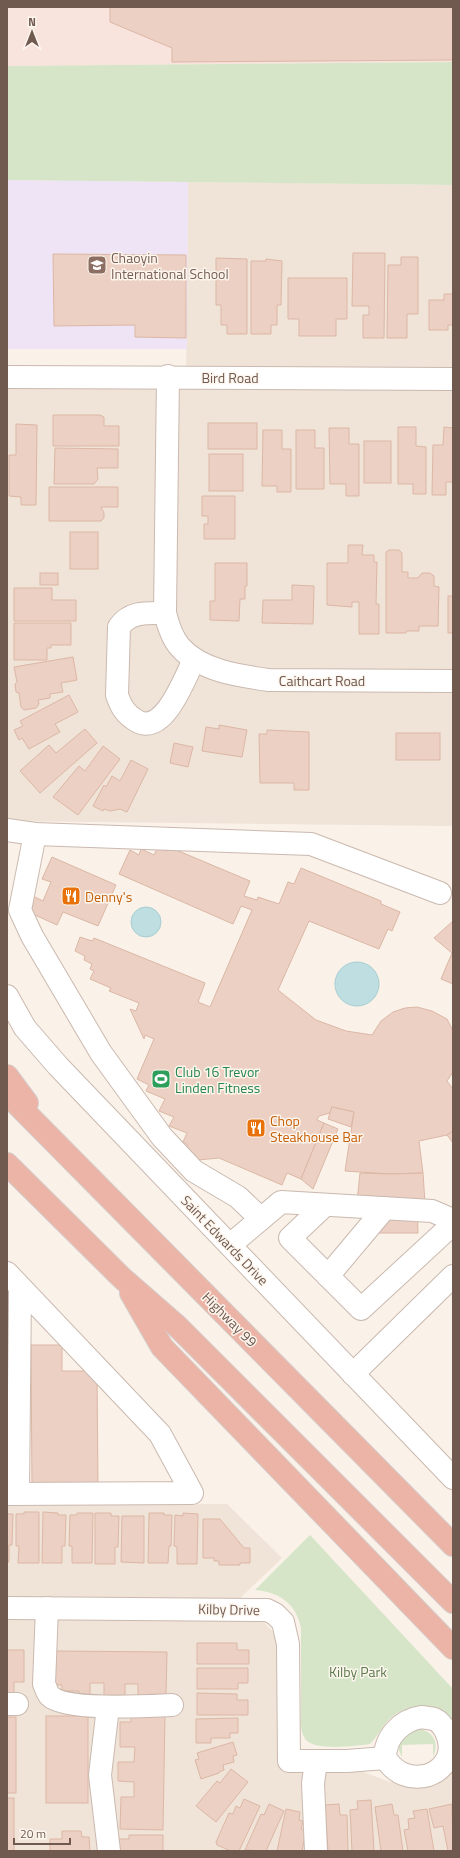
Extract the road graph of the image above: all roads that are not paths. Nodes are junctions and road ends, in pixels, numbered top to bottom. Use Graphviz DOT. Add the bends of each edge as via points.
graph roads {
  1 [pos="168,376"];
  2 [pos="7,377"];
  3 [pos="453,379"];
  4 [pos="165,613"];
  5 [pos="194,660"];
  6 [pos="453,680"];
  7 [pos="7,830"];
  8 [pos="35,834"];
  9 [pos="440,893"];
  10 [pos="7,996"];
  11 [pos="7,1076"];
  12 [pos="7,1094"];
  13 [pos="56,1143"];
  14 [pos="7,1164"];
  15 [pos="325,1204"];
  16 [pos="385,1208"];
  17 [pos="261,1219"];
  18 [pos="453,1220"];
  19 [pos="453,1224"];
  20 [pos="230,1245"];
  21 [pos="328,1276"];
  22 [pos="453,1276"];
  23 [pos="122,1278"];
  24 [pos="14,1280"];
  25 [pos="353,1374"];
  26 [pos="453,1478"];
  27 [pos="13,1494"];
  28 [pos="453,1545"];
  29 [pos="453,1602"];
  30 [pos="7,1608"];
  31 [pos="48,1608"];
  32 [pos="453,1648"];
  33 [pos="172,1705"];
  34 [pos="108,1707"];
  35 [pos="384,1758"];
  36 [pos="316,1762"];
  37 [pos="109,1851"];
  38 [pos="316,1851"];
  1 -- 2 [label="street, Bird Road"];
  1 -- 3 [label="street, Bird Road"];
  1 -- 4 [label="street, Caithcart Road"];
  4 -- 5 [label="street, Caithcart Road" via="170,630 180,647"];
  4 -- 5 [label="street" via="132,615 119,627 117,695 120,705 129,717 140,723 152,724 162,718"];
  5 -- 6 [label="street, Caithcart Road" via="240,676 269,680"];
  7 -- 8 [label="street"];
  8 -- 9 [label="street" via="311,844"];
  8 -- 17 [label="street" via="20,910 32,936 101,1054 162,1137 194,1171 238,1197"];
  10 -- 20 [label="street, Saint Edwards Drive" via="25,1028 58,1066"];
  11 -- 13 [label="highway"];
  12 -- 13 [label="highway, Highway 99"];
  13 -- 28 [label="highway, Highway 99"];
  14 -- 23 [label="highway"];
  15 -- 16 [label="street"];
  15 -- 17 [label="street" via="281,1202"];
  15 -- 21 [label="street" via="290,1238"];
  16 -- 18 [label="street" via="432,1211"];
  16 -- 21 [label="street"];
  17 -- 20 [label="street"];
  19 -- 21 [label="street" via="361,1309"];
  20 -- 25 [label="street, Saint Edwards Drive"];
  22 -- 25 [label="street"];
  23 -- 29 [label="highway" via="177,1326"];
  23 -- 32 [label="highway" via="162,1347"];
  24 -- 27 [label="street"];
  24 -- 27 [label="street" via="160,1434 192,1493"];
  25 -- 26 [label="street, Saint Edwards Drive"];
  30 -- 31 [label="street, Kilby Drive"];
  31 -- 34 [label="street" via="44,1684 50,1696 61,1701"];
  31 -- 36 [label="street, Kilby Drive" via="258,1609 275,1614 283,1622 288,1644 289,1761"];
  33 -- 34 [label="street"];
  34 -- 37 [label="street" via="100,1775"];
  35 -- 36 [label="street, Kilby Drive"];
  36 -- 38 [label="street" via="313,1783"];
}
